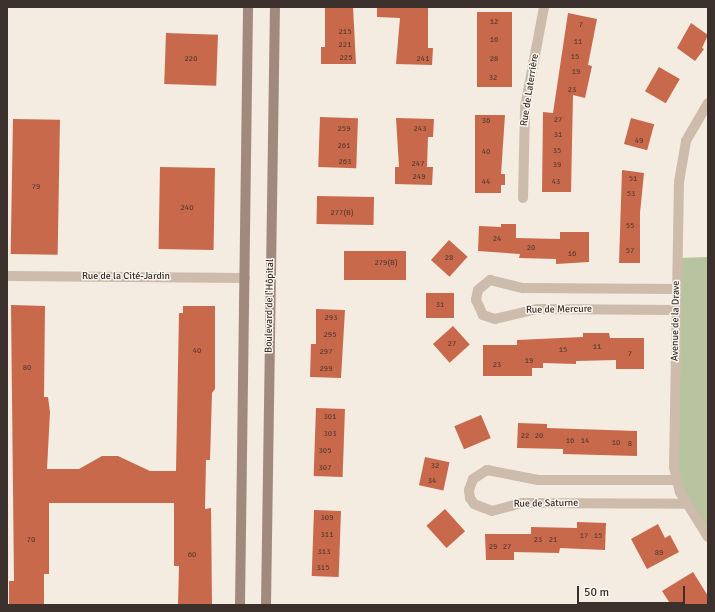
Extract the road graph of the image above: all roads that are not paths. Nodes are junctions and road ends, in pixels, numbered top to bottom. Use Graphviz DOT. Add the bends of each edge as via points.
graph roads {
  1 [pos="248,7"];
  2 [pos="275,7"];
  3 [pos="544,7"];
  4 [pos="708,103"];
  5 [pos="522,198"];
  6 [pos="7,276"];
  7 [pos="245,278"];
  8 [pos="676,289"];
  9 [pos="676,310"];
  10 [pos="675,480"];
  11 [pos="686,504"];
  12 [pos="708,537"];
  13 [pos="240,605"];
  14 [pos="266,605"];
  1 -- 7 [label="main road"];
  2 -- 14 [label="main road, Boulevard de l'Hôpital"];
  3 -- 5 [label="street, Rue de Laterrière" via="525,108"];
  4 -- 8 [label="street, Avenue de la Drave" via="694,124 682,159"];
  6 -- 7 [label="street, Rue de la Cité-Jardin"];
  7 -- 13 [label="main road"];
  8 -- 9 [label="street, Avenue de la Drave"];
  8 -- 9 [label="street, Rue de Mercure" via="536,289 490,280 478,290 476,300 482,315 495,319 537,310"];
  9 -- 10 [label="street, Avenue de la Drave"];
  10 -- 11 [label="street, Avenue de la Drave"];
  10 -- 11 [label="street, Rue de Saturne" via="530,480 487,470 473,480 469,490 474,504 492,511 520,503"];
  11 -- 12 [label="street, Avenue de la Drave"];
}
